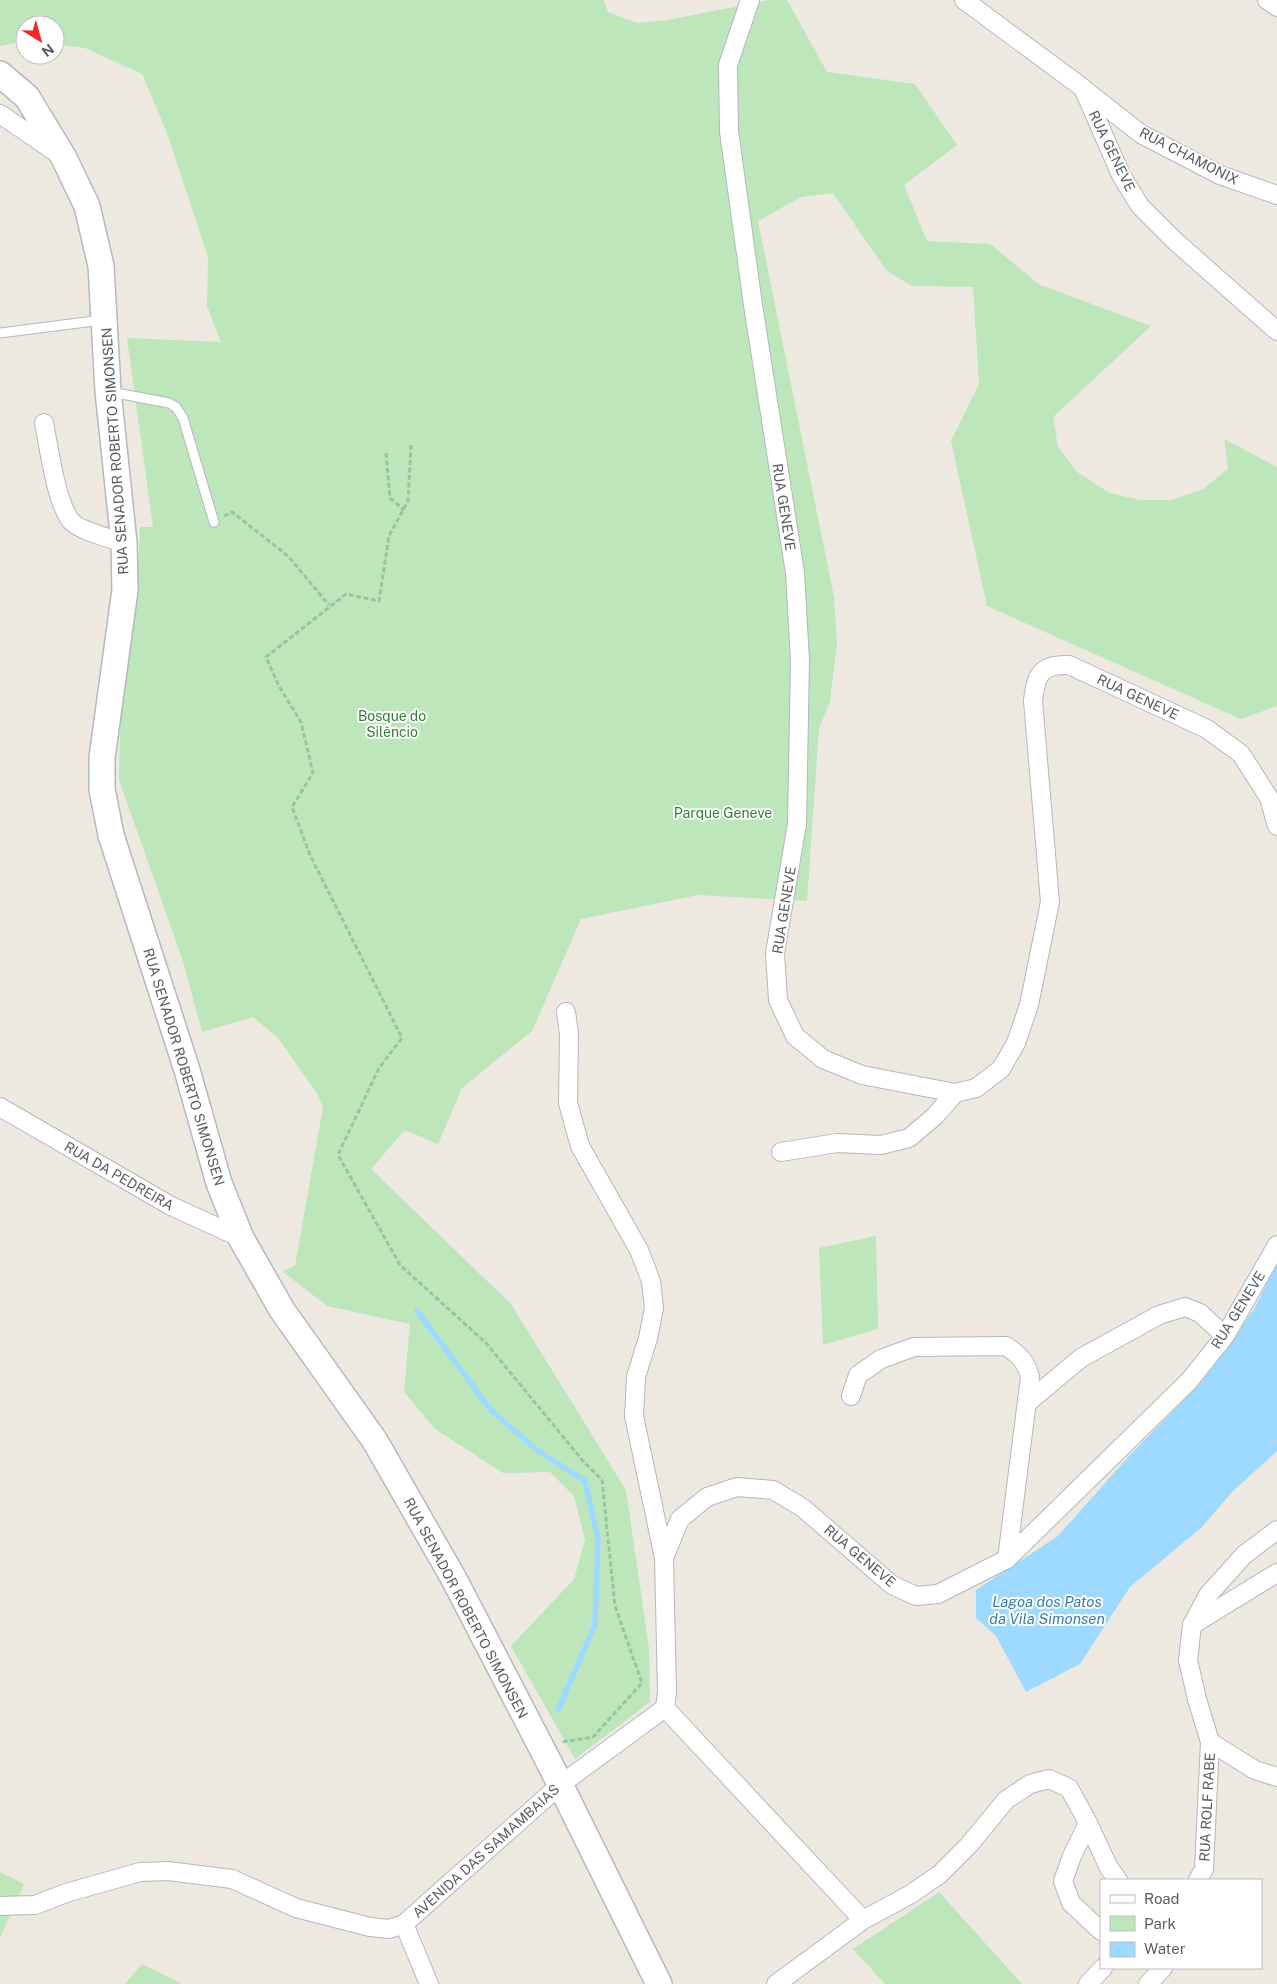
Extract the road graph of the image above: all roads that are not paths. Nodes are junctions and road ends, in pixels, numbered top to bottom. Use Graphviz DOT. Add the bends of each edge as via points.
graph roads {
  1 [pos="750,0"];
  2 [pos="964,0"];
  3 [pos="1267,0"];
  4 [pos="1277,7"];
  5 [pos="0,74"];
  6 [pos="1083,88"];
  7 [pos="0,114"];
  8 [pos="64,158"];
  9 [pos="1277,195"];
  10 [pos="105,320"];
  11 [pos="1277,331"];
  12 [pos="0,333"];
  13 [pos="108,391"];
  14 [pos="44,423"];
  15 [pos="214,522"];
  16 [pos="124,543"];
  17 [pos="1277,826"];
  18 [pos="566,1012"];
  19 [pos="955,1092"];
  20 [pos="0,1107"];
  21 [pos="781,1152"];
  22 [pos="241,1238"];
  23 [pos="1277,1245"];
  24 [pos="1225,1336"];
  25 [pos="851,1396"];
  26 [pos="1027,1403"];
  27 [pos="1277,1530"];
  28 [pos="664,1558"];
  29 [pos="1007,1559"];
  30 [pos="1277,1573"];
  31 [pos="1192,1625"];
  32 [pos="665,1708"];
  33 [pos="1210,1742"];
  34 [pos="1277,1777"];
  35 [pos="560,1785"];
  36 [pos="1088,1823"];
  37 [pos="1117,1879"];
  38 [pos="1199,1879"];
  39 [pos="0,1906"];
  40 [pos="862,1920"];
  41 [pos="404,1924"];
  42 [pos="1100,1930"];
  43 [pos="1102,1969"];
  44 [pos="1162,1969"];
  45 [pos="429,1984"];
  46 [pos="660,1984"];
  47 [pos="776,1984"];
  48 [pos="1088,1984"];
  49 [pos="1148,1984"];
  1 -- 19 [label="street, RUA GENEVE" via="728,65 729,131 794,573 800,660 797,824 775,953 778,1000 795,1036 823,1059 862,1075"];
  2 -- 6 [label="street, RUA GENEVE"];
  3 -- 4 [label="street"];
  5 -- 8 [label="street, RUA SENADOR ROBERTO SIMONSEN" via="27,97"];
  6 -- 9 [label="street, RUA CHAMONIX" via="1140,134 1220,175"];
  6 -- 11 [label="street, RUA GENEVE" via="1121,175 1140,206"];
  7 -- 8 [label="street"];
  8 -- 10 [label="street, RUA SENADOR ROBERTO SIMONSEN" via="87,206 101,266"];
  10 -- 12 [label="lane"];
  10 -- 13 [label="street, RUA SENADOR ROBERTO SIMONSEN"];
  13 -- 15 [label="lane" via="176,407 183,418"];
  13 -- 16 [label="street, RUA SENADOR ROBERTO SIMONSEN"];
  14 -- 16 [label="street" via="61,501 71,522"];
  16 -- 22 [label="street, RUA SENADOR ROBERTO SIMONSEN" via="125,590 102,758 102,789 111,835 187,1070 219,1182"];
  17 -- 19 [label="street, RUA GENEVE" via="1269,798 1242,754 1207,729 1069,666 1055,665 1041,671 1033,701 1050,902 1040,957 1016,1044 1001,1069 976,1088"];
  18 -- 28 [label="street" via="569,1034 568,1103 580,1146 638,1250 651,1281 654,1308 636,1377 634,1416"];
  19 -- 21 [label="street" via="935,1116 909,1138 881,1145 838,1142"];
  20 -- 22 [label="street, RUA DA PEDREIRA" via="171,1206"];
  22 -- 35 [label="street, RUA SENADOR ROBERTO SIMONSEN" via="282,1310 375,1441 454,1579"];
  23 -- 24 [label="street, RUA GENEVE"];
  24 -- 26 [label="street" via="1200,1313 1185,1307 1159,1315 1080,1358"];
  24 -- 29 [label="street, RUA GENEVE" via="1189,1381"];
  25 -- 26 [label="street" via="858,1375 882,1359 914,1347 1006,1346 1027,1365 1030,1377"];
  26 -- 29 [label="street"];
  27 -- 31 [label="street, RUA ROLF RABE" via="1244,1555 1208,1594"];
  28 -- 29 [label="street, RUA GENEVE" via="680,1518 707,1497 737,1487 773,1490 803,1508 892,1585 916,1596 938,1594"];
  28 -- 32 [label="street, RUA GENEVE"];
  30 -- 31 [label="street"];
  31 -- 33 [label="street, RUA ROLF RABE" via="1188,1660"];
  32 -- 35 [label="street, AVENIDA DAS SAMAMBAIAS"];
  32 -- 40 [label="street"];
  33 -- 34 [label="street" via="1255,1770"];
  33 -- 38 [label="street, RUA ROLF RABE" via="1204,1869"];
  35 -- 41 [label="street, AVENIDA DAS SAMAMBAIAS"];
  35 -- 46 [label="street, RUA SENADOR ROBERTO SIMONSEN"];
  36 -- 37 [label="street" via="1108,1868"];
  36 -- 40 [label="street" via="1069,1788 1049,1779 1030,1784 1006,1800 940,1874"];
  36 -- 42 [label="street" via="1063,1881 1071,1903"];
  39 -- 41 [label="street, AVENIDA DAS SAMAMBAIAS" via="35,1904 140,1872 168,1871 232,1879 296,1908 370,1928 389,1929"];
  40 -- 47 [label="street"];
  41 -- 45 [label="street"];
  43 -- 48 [label="street"];
  44 -- 49 [label="street"];
}
